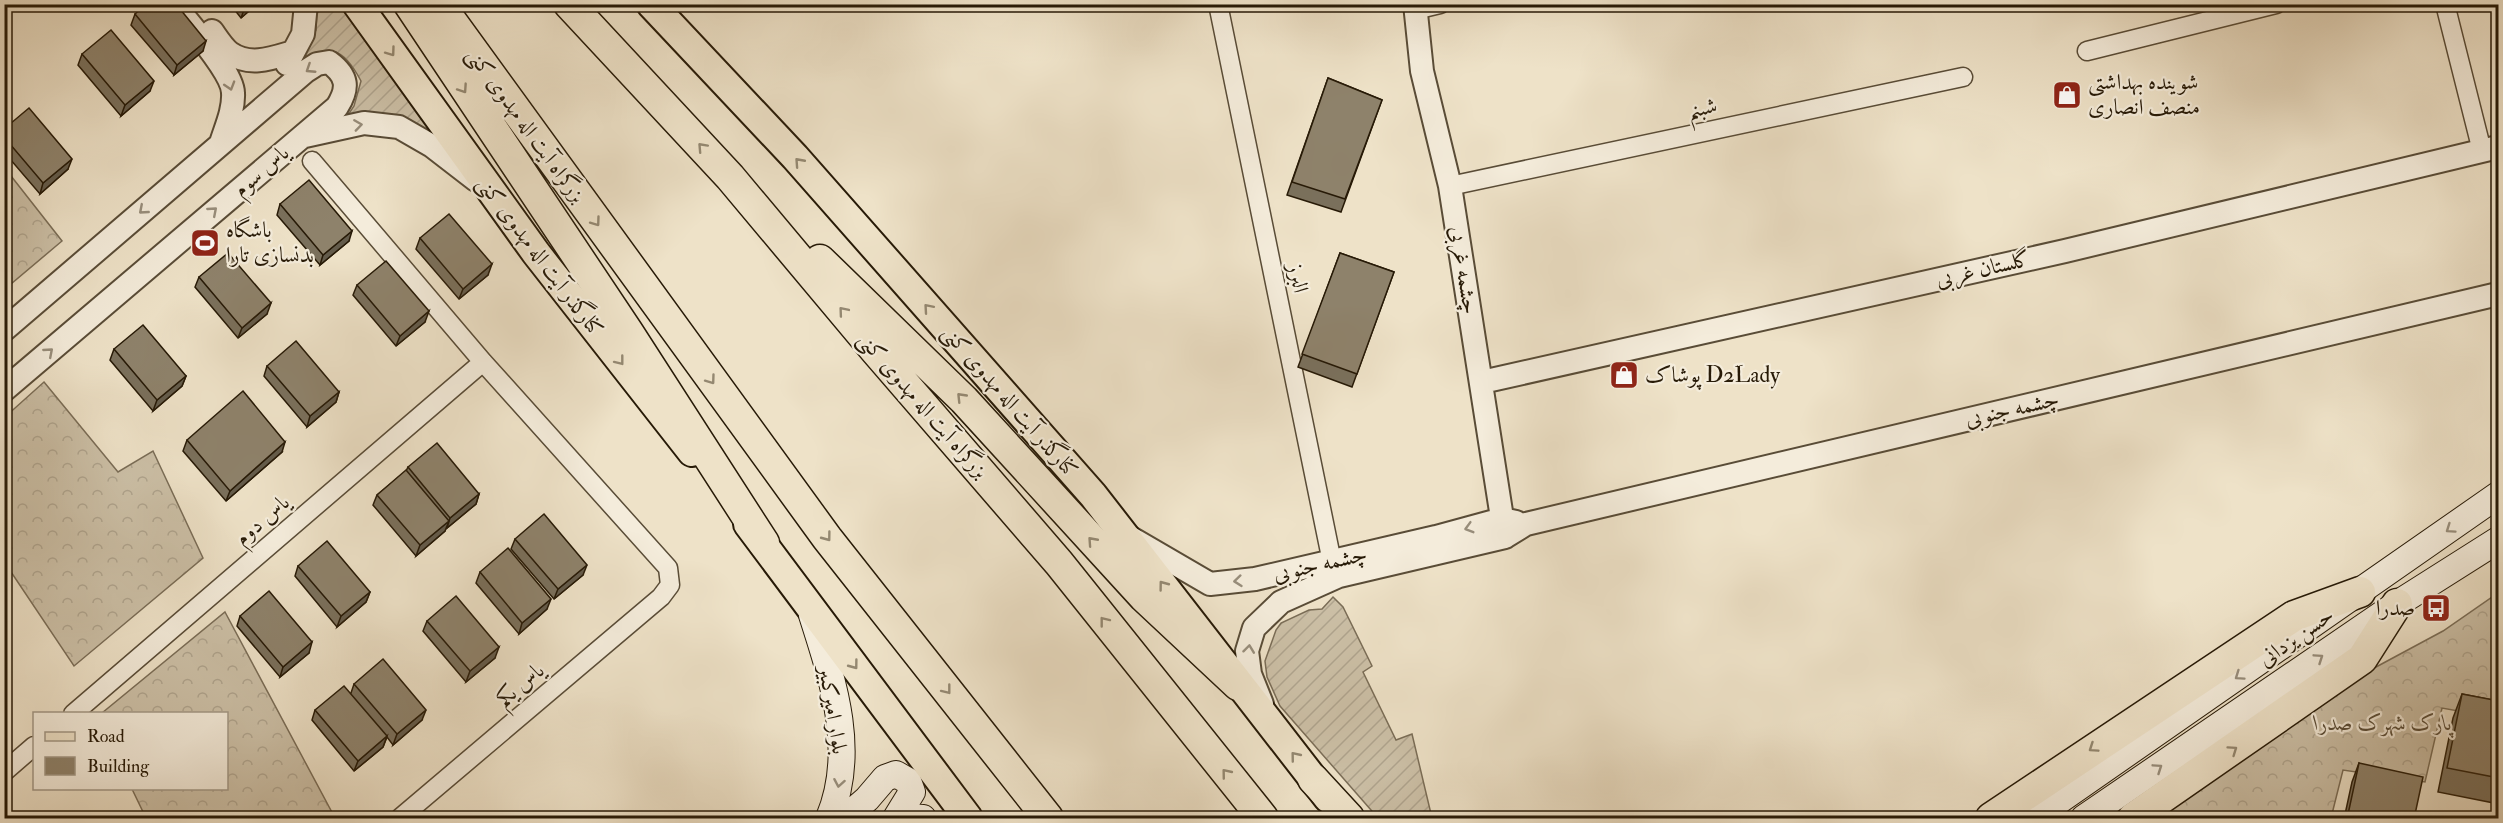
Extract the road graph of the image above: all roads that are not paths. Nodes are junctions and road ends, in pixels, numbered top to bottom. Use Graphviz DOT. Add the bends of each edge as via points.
graph roads {
  1 [pos="174,4"];
  2 [pos="189,4"];
  3 [pos="306,4"];
  4 [pos="357,4"];
  5 [pos="409,4"];
  6 [pos="439,4"];
  7 [pos="569,4"];
  8 [pos="651,4"];
  9 [pos="1218,4"];
  10 [pos="1440,4"];
  11 [pos="2276,4"];
  12 [pos="2445,4"];
  13 [pos="1415,7"];
  14 [pos="667,16"];
  15 [pos="2087,51"];
  16 [pos="293,52"];
  17 [pos="1963,77"];
  18 [pos="267,103"];
  19 [pos="300,136"];
  20 [pos="221,143"];
  21 [pos="2490,149"];
  22 [pos="312,161"];
  23 [pos="730,177"];
  24 [pos="1450,186"];
  25 [pos="491,191"];
  26 [pos="2499,294"];
  27 [pos="4,330"];
  28 [pos="483,362"];
  29 [pos="1482,382"];
  30 [pos="4,390"];
  31 [pos="2499,495"];
  32 [pos="1504,528"];
  33 [pos="1124,534"];
  34 [pos="2499,540"];
  35 [pos="764,543"];
  36 [pos="1332,562"];
  37 [pos="2360,592"];
  38 [pos="808,603"];
  39 [pos="2397,604"];
  40 [pos="1238,685"];
  41 [pos="75,712"];
  42 [pos="1270,724"];
  43 [pos="33,747"];
  44 [pos="4,772"];
  45 [pos="1313,779"];
  46 [pos="400,819"];
  47 [pos="829,819"];
  48 [pos="844,819"];
  49 [pos="896,819"];
  50 [pos="902,819"];
  51 [pos="923,819"];
  52 [pos="968,819"];
  53 [pos="1048,819"];
  54 [pos="1263,819"];
  55 [pos="1344,819"];
  56 [pos="1349,819"];
  57 [pos="1991,819"];
  58 [pos="2034,819"];
  59 [pos="2084,819"];
  60 [pos="2133,819"];
  1 -- 20 [label="street, one-way" via="221,65 234,90"];
  2 -- 16 [label="street" via="230,53 248,61 264,61"];
  3 -- 16 [label="street" via="303,34"];
  4 -- 25 [label="main road, کنارگذر آیت اله مهدوی کنی, one-way"];
  5 -- 35 [label="highway, one-way"];
  6 -- 53 [label="highway, بزرگراه آیت اله مهدوی کنی, one-way" via="827,538"];
  23 -- 7 [label="highway, بزرگراه آیت اله مهدوی کنی, one-way"];
  8 -- 14 [label="main road, کنارگذر آیت اله مهدوی کنی"];
  9 -- 36 [label="street, البرز"];
  10 -- 13 [label="street"];
  11 -- 15 [label="street"];
  12 -- 21 [label="street"];
  13 -- 24 [label="street, چشمه غربی" via="1422,70"];
  33 -- 14 [label="main road, کنارگذر آیت اله مهدوی کنی, one-way"];
  16 -- 18 [label="street"];
  17 -- 24 [label="street, شبنم"];
  19 -- 18 [label="street, one-way" via="337,107 345,95 345,81 339,69 329,62 317,64"];
  18 -- 20 [label="street"];
  19 -- 25 [label="street, یاس سوم, one-way" via="364,123 399,127 432,146"];
  30 -- 19 [label="street, یاس سوم, one-way"];
  20 -- 27 [label="street, one-way"];
  21 -- 29 [label="street, گلستان غربی" via="2065,251"];
  22 -- 28 [label="street"];
  40 -- 23 [label="highway, one-way" via="1144,597 964,399"];
  54 -- 23 [label="highway, بزرگراه آیت اله مهدوی کنی, one-way" via="1059,563"];
  24 -- 29 [label="street, چشمه غربی"];
  25 -- 35 [label="main road, کنارگذر آیت اله مهدوی کنی, one-way" via="565,292"];
  26 -- 32 [label="street, چشمه جنوبی"];
  28 -- 41 [label="street, یاس دوم"];
  28 -- 46 [label="street, یاس یکم" via="668,568 670,585 655,602"];
  29 -- 32 [label="street, چشمه غربی"];
  31 -- 37 [label="main road, حسن یزدانی, one-way"];
  32 -- 36 [label="street, چشمه جنوبی, one-way" via="1436,537"];
  42 -- 32 [label="street, چشمه جنوبی, one-way" via="1250,674 1247,651 1254,628 1281,602 1339,576"];
  36 -- 33 [label="street, چشمه جنوبی, one-way" via="1255,579 1210,584"];
  40 -- 33 [label="main road, کنارگذر آیت اله مهدوی کنی, one-way"];
  34 -- 39 [label="main road, حسن یزدانی"];
  35 -- 38 [label="main road, کنارگذر آیت اله مهدوی کنی"];
  37 -- 57 [label="highway, one-way" via="2294,616"];
  37 -- 58 [label="main road, حسن یزدانی, one-way"];
  38 -- 47 [label="main road, بلوار امیرکبیر, one-way" via="830,671 842,739 840,784"];
  38 -- 52 [label="main road, کنارگذر آیت اله مهدوی کنی, one-way"];
  59 -- 39 [label="main road, حسن یزدانی, one-way"];
  60 -- 39 [label="highway, one-way" via="2362,659"];
  40 -- 42 [label="main road, کنارگذر آیت اله مهدوی کنی"];
  45 -- 42 [label="main road, کنارگذر آیت اله مهدوی کنی, one-way"];
  43 -- 44 [label="street"];
  45 -- 55 [label="main road, کنارگذر آیت اله مهدوی کنی"];
  45 -- 56 [label="highway"];
  48 -- 49 [label="main road" via="885,778 896,774 908,781 912,792"];
  50 -- 51 [label="main road"];
}
